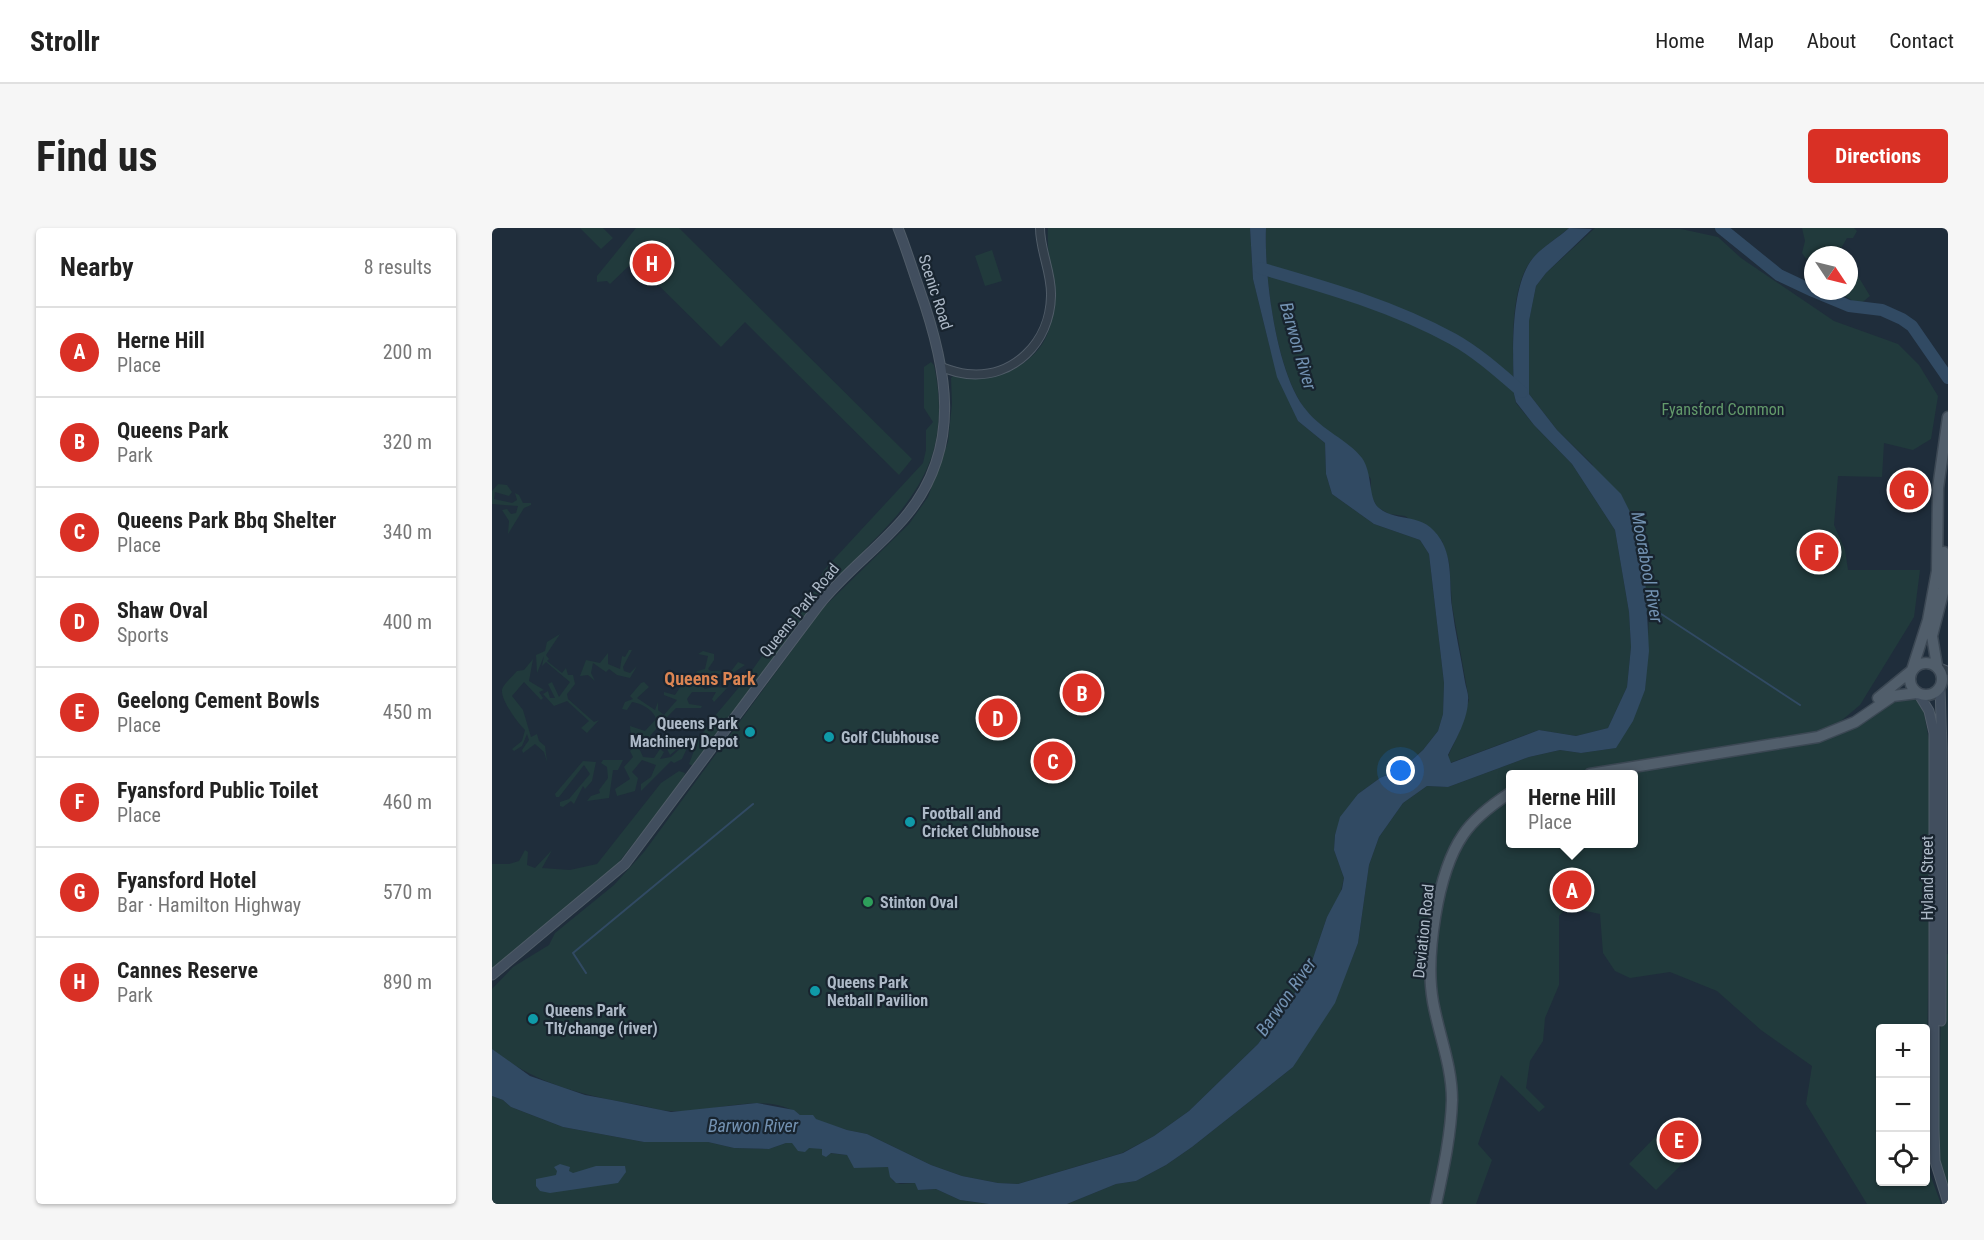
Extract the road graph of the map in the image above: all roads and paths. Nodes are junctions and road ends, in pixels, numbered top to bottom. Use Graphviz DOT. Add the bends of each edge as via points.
graph roads {
  1 [pos="898,228"];
  2 [pos="1040,228"];
  3 [pos="941,367"];
  4 [pos="1948,417"];
  5 [pos="1941,567"];
  6 [pos="1941,668"];
  7 [pos="1912,671"];
  8 [pos="1943,685"];
  9 [pos="1917,693"];
  10 [pos="1838,729"];
  11 [pos="1616,770"];
  12 [pos="1506,796"];
  13 [pos="1942,936"];
  14 [pos="492,975"];
  15 [pos="1936,1068"];
  16 [pos="1948,1203"];
  17 [pos="1436,1204"];
  1 -- 3 [label="main road, Scenic Road" via="933,326"];
  2 -- 3 [label="street" via="1051,297 1043,333 1036,345 1017,363 988,374 966,374"];
  3 -- 14 [label="main road, Queens Park Road" via="945,410 941,446 918,500 826,595 625,864"];
  4 -- 5 [label="main road" via="1942,473"];
  5 -- 6 [label="main road" via="1942,599 1932,636"];
  5 -- 7 [label="main road"];
  6 -- 7 [label="main road" via="1923,662"];
  6 -- 8 [label="main road"];
  7 -- 9 [label="main road" via="1910,682"];
  7 -- 10 [label="main road"];
  8 -- 9 [label="main road" via="1930,694"];
  8 -- 13 [label="main road, Hyland Street"];
  9 -- 10 [label="main road" via="1893,696"];
  9 -- 13 [label="main road, Hyland Street" via="1928,707 1934,729"];
  10 -- 11 [label="main road" via="1796,742"];
  12 -- 17 [label="main road, Deviation Road" via="1462,835 1439,893 1430,975 1449,1064 1452,1100"];
  13 -- 15 [label="main road, Hyland Street" via="1935,1020"];
  13 -- 15 [label="main road, Hyland Street" via="1941,1032"];
  15 -- 16 [label="main road, Hyland Street" via="1935,1161"];
}
